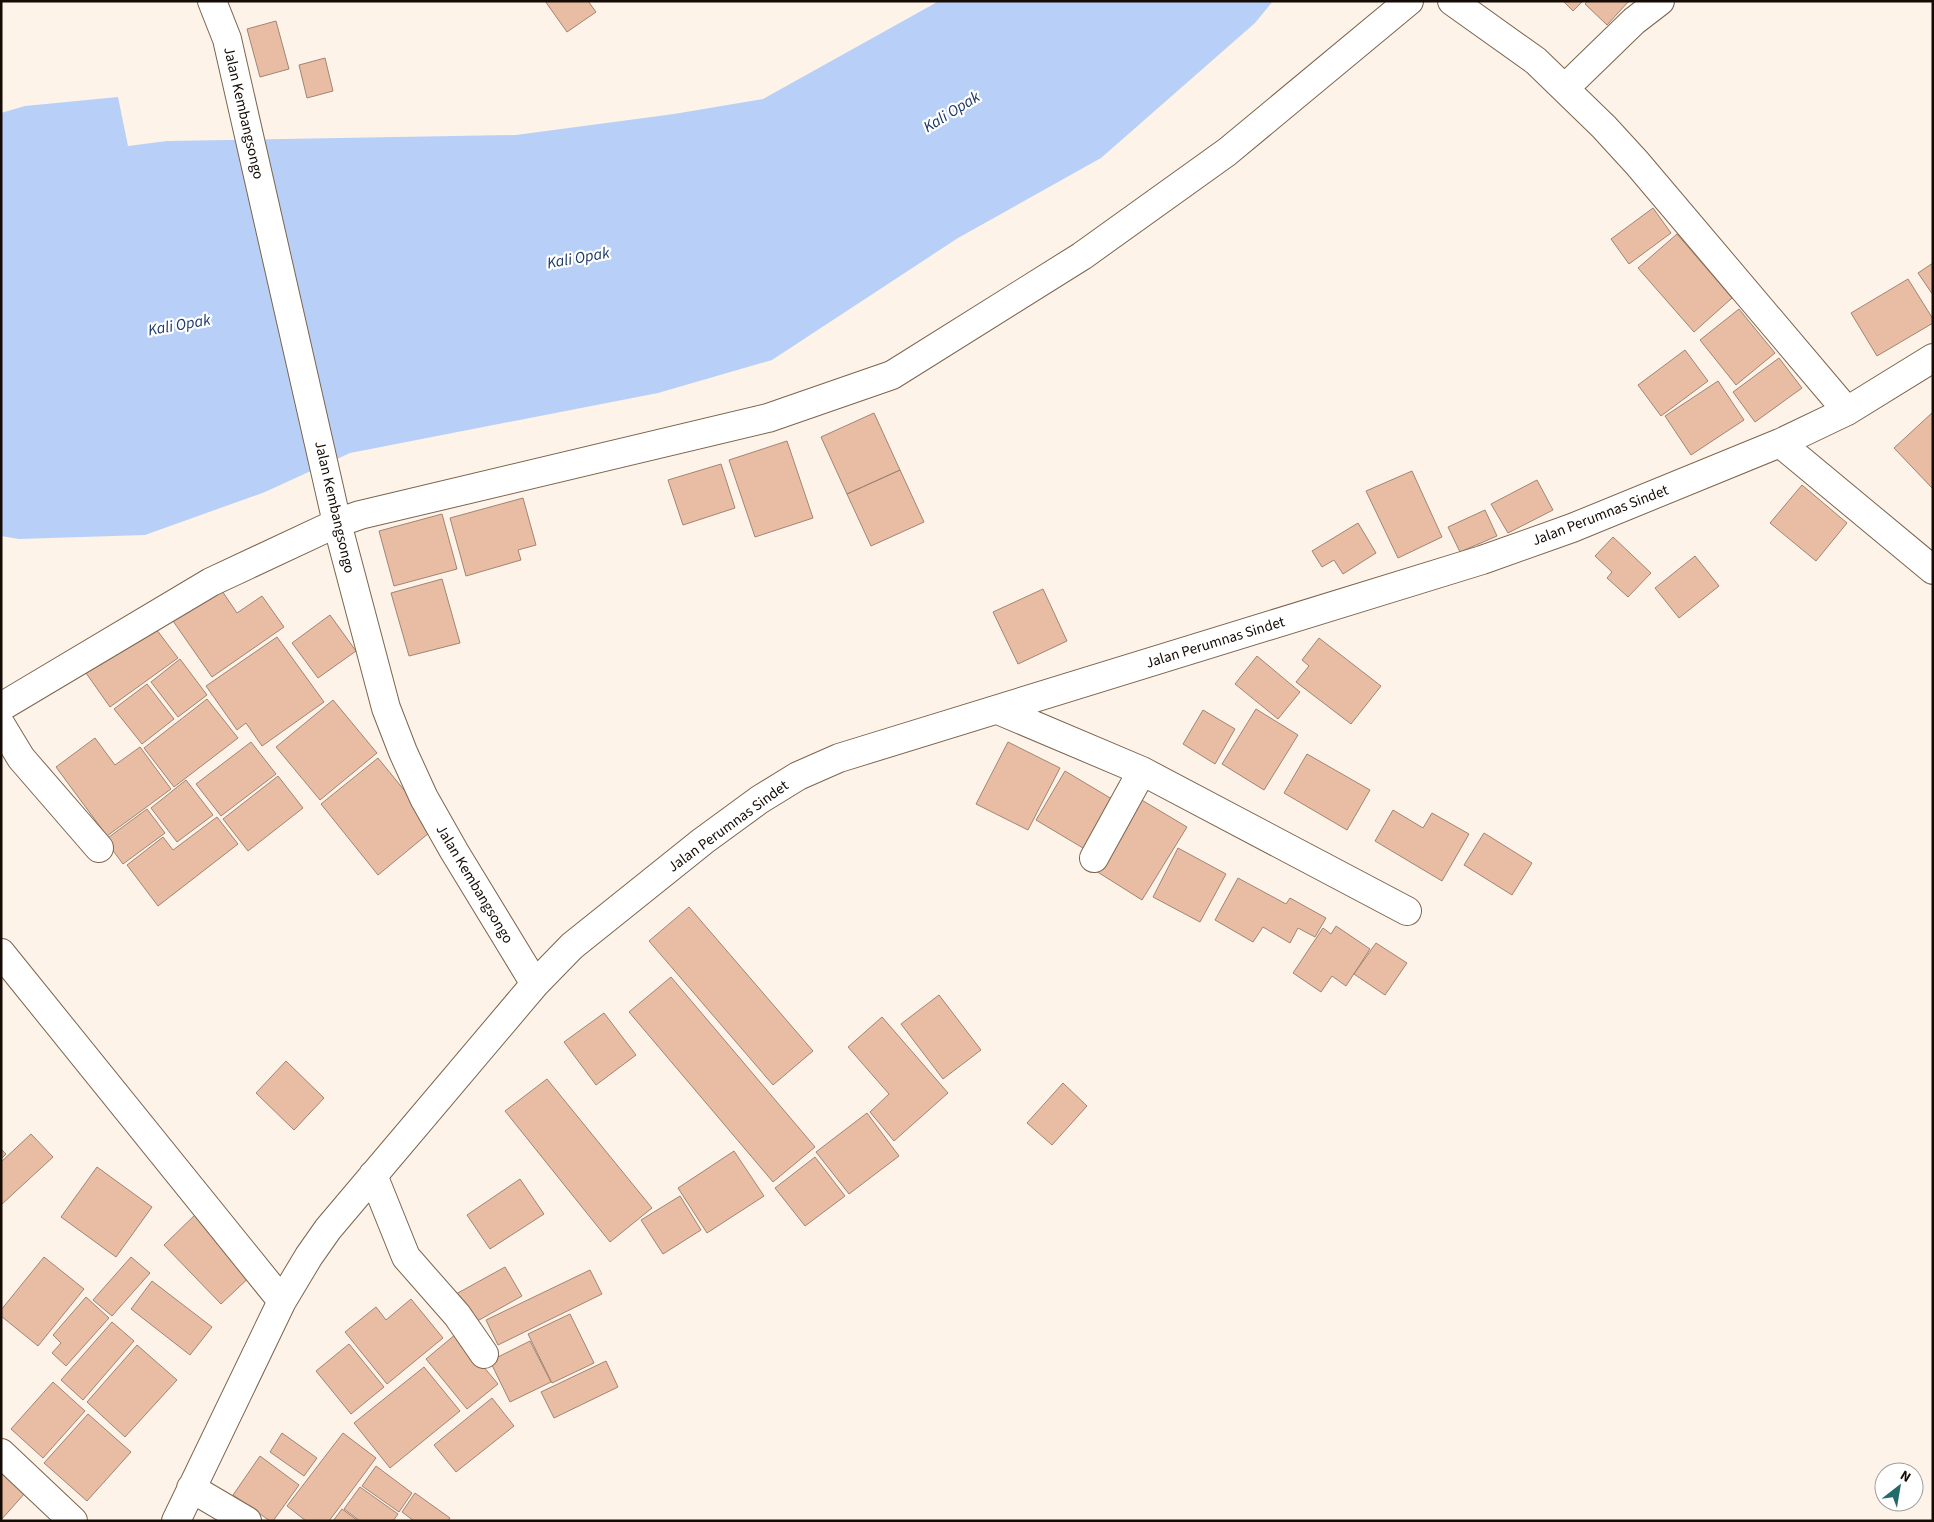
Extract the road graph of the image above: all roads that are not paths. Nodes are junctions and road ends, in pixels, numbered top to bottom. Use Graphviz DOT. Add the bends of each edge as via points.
graph roads {
  1 [pos="212,1"];
  2 [pos="1409,1"];
  3 [pos="1452,1"];
  4 [pos="1660,1"];
  5 [pos="1565,88"];
  6 [pos="1933,358"];
  7 [pos="1847,411"];
  8 [pos="1780,443"];
  9 [pos="336,518"];
  10 [pos="1933,570"];
  11 [pos="1,707"];
  12 [pos="998,710"];
  13 [pos="1,725"];
  14 [pos="1142,771"];
  15 [pos="99,848"];
  16 [pos="1094,858"];
  17 [pos="1407,911"];
  18 [pos="1,953"];
  19 [pos="535,984"];
  20 [pos="373,1175"];
  21 [pos="282,1301"];
  22 [pos="484,1354"];
  23 [pos="1,1453"];
  24 [pos="191,1488"];
  25 [pos="73,1521"];
  26 [pos="176,1521"];
  27 [pos="247,1521"];
  1 -- 9 [label="street, Jalan Kembangsongo" via="227,39"];
  2 -- 9 [label="street" via="1227,152 1082,256 892,375 768,418 370,513"];
  3 -- 5 [label="street" via="1536,61"];
  4 -- 5 [label="street" via="1634,21"];
  5 -- 7 [label="street" via="1637,163"];
  6 -- 7 [label="street, Jalan Perumnas Sindet"];
  7 -- 8 [label="street, Jalan Perumnas Sindet"];
  8 -- 10 [label="street"];
  8 -- 12 [label="street, Jalan Perumnas Sindet" via="1572,528 1482,560"];
  9 -- 11 [label="street" via="211,582"];
  9 -- 19 [label="street, Jalan Kembangsongo" via="386,708 404,752 424,798"];
  12 -- 14 [label="street"];
  12 -- 19 [label="street, Jalan Perumnas Sindet" via="839,758 798,776 695,847 572,946"];
  13 -- 15 [label="street" via="21,758"];
  14 -- 16 [label="street"];
  14 -- 17 [label="street"];
  18 -- 21 [label="street"];
  19 -- 20 [label="street, Jalan Perumnas Sindet"];
  20 -- 21 [label="street, Jalan Perumnas Sindet" via="308,1256"];
  20 -- 22 [label="street" via="406,1257 457,1315"];
  21 -- 24 [label="street, Jalan Perumnas Sindet"];
  23 -- 25 [label="street"];
  24 -- 26 [label="street, Jalan Perumnas Sindet"];
  24 -- 27 [label="street"];
}
